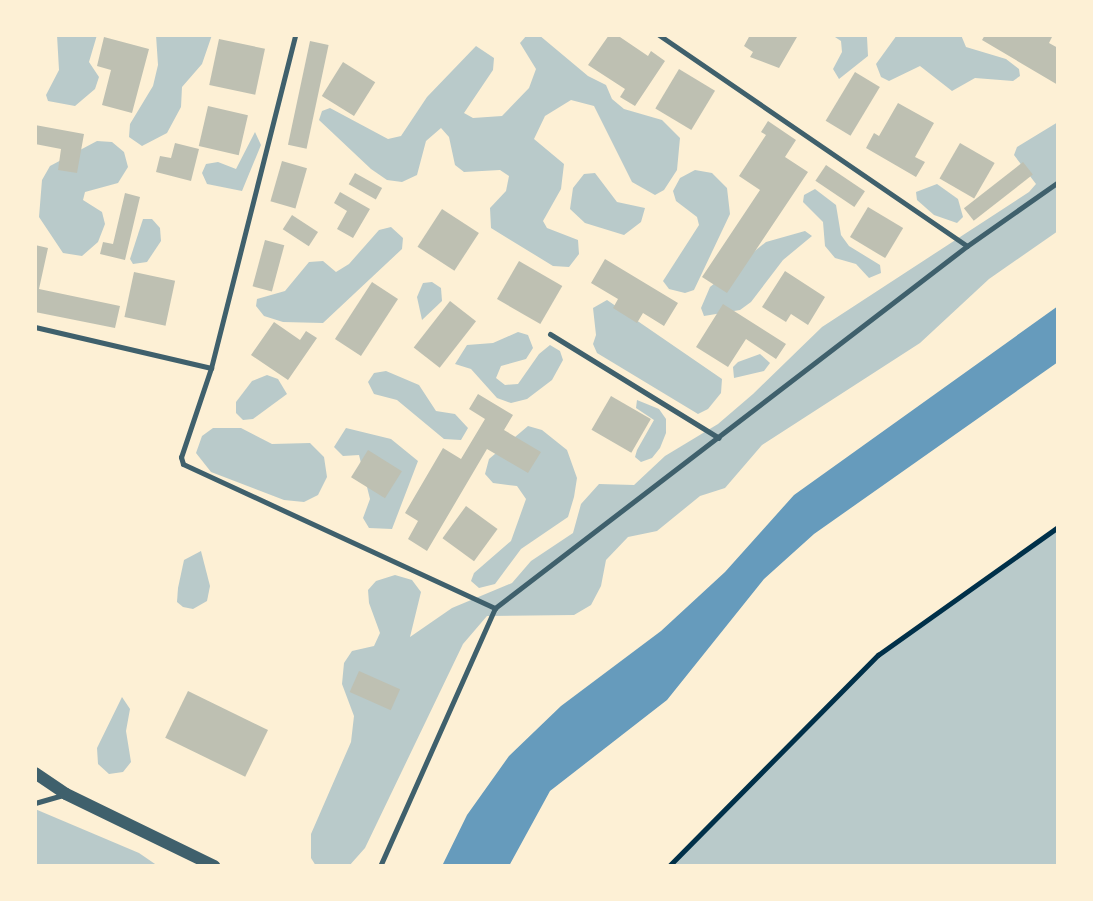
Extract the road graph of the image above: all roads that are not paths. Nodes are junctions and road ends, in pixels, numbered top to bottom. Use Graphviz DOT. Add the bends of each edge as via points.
graph roads {
  1 [pos="295,35"];
  2 [pos="659,35"];
  3 [pos="1058,182"];
  4 [pos="967,246"];
  5 [pos="35,327"];
  6 [pos="550,334"];
  7 [pos="211,368"];
  8 [pos="719,438"];
  9 [pos="495,608"];
  10 [pos="35,774"];
  11 [pos="66,794"];
  12 [pos="35,803"];
  13 [pos="205,864"];
  14 [pos="380,866"];
  1 -- 7 [label="lane"];
  2 -- 4 [label="lane"];
  3 -- 4 [label="lane"];
  4 -- 8 [label="lane"];
  5 -- 7 [label="lane"];
  6 -- 8 [label="lane"];
  7 -- 9 [label="lane" via="181,457 183,464"];
  8 -- 9 [label="lane"];
  9 -- 14 [label="lane"];
  10 -- 11 [label="street"];
  11 -- 12 [label="lane"];
  11 -- 13 [label="street"];
}
